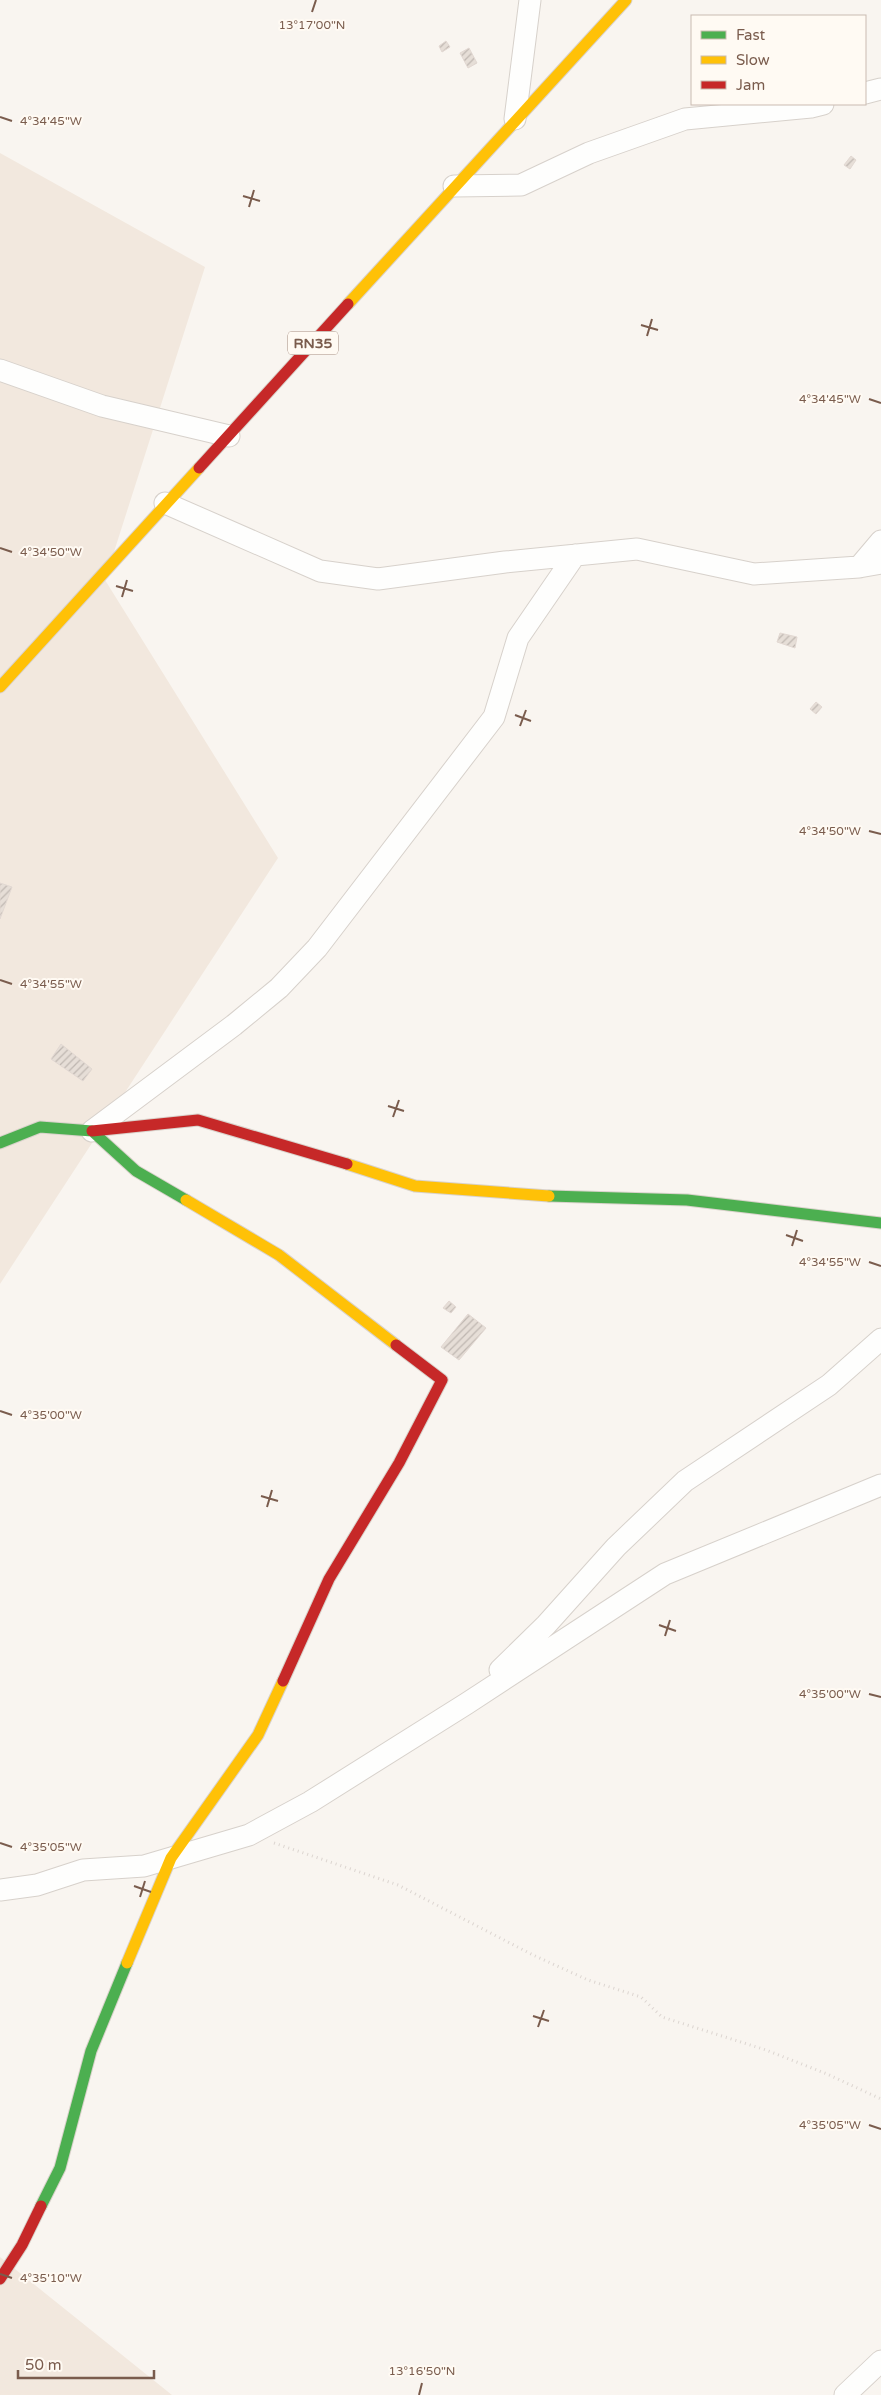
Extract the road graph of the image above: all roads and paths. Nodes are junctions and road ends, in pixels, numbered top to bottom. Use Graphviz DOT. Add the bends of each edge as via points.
graph roads {
  1 [pos="530,0"];
  2 [pos="626,0"];
  3 [pos="881,89"];
  4 [pos="866,93"];
  5 [pos="819,105"];
  6 [pos="515,118"];
  7 [pos="454,186"];
  8 [pos="0,370"];
  9 [pos="230,436"];
  10 [pos="165,503"];
  11 [pos="881,541"];
  12 [pos="574,555"];
  13 [pos="881,562"];
  14 [pos="859,567"];
  15 [pos="0,687"];
  16 [pos="92,1131"];
  17 [pos="0,1143"];
  18 [pos="881,1223"];
  19 [pos="881,1339"];
  20 [pos="881,1485"];
  21 [pos="466,1704"];
  22 [pos="249,1835"];
  23 [pos="171,1858"];
  24 [pos="0,1890"];
  25 [pos="881,2099"];
  26 [pos="0,2279"];
  27 [pos="881,2361"];
  28 [pos="845,2395"];
  1 -- 6 [label="street"];
  2 -- 6 [label="street, RN35"];
  3 -- 4 [label="street"];
  5 -- 7 [label="street" via="686,119 589,153 521,185"];
  6 -- 7 [label="street, RN35"];
  7 -- 9 [label="street, RN35"];
  8 -- 9 [label="street" via="102,406"];
  9 -- 10 [label="street, RN35"];
  10 -- 12 [label="street" via="320,571 378,579"];
  10 -- 15 [label="street, RN35"];
  11 -- 14 [label="street"];
  12 -- 14 [label="street" via="638,549 754,574"];
  12 -- 16 [label="street" via="518,638 494,717 316,948 279,988"];
  13 -- 14 [label="street"];
  16 -- 17 [label="street" via="40,1127"];
  16 -- 18 [label="street" via="198,1120 415,1186 572,1198 687,1200"];
  16 -- 23 [label="street" via="136,1171 279,1255 442,1380 400,1464 329,1579 258,1735"];
  19 -- 21 [label="street" via="828,1385 685,1481"];
  20 -- 21 [label="street" via="665,1574"];
  21 -- 22 [label="street" via="310,1802"];
  22 -- 23 [label="street"];
  22 -- 25 [label="path" via="398,1885 588,1980 641,1997 662,2017 766,2050"];
  23 -- 24 [label="street" via="144,1866 83,1870 38,1885"];
  23 -- 26 [label="street" via="90,2051 60,2168 22,2245"];
  27 -- 28 [label="street"];
}
